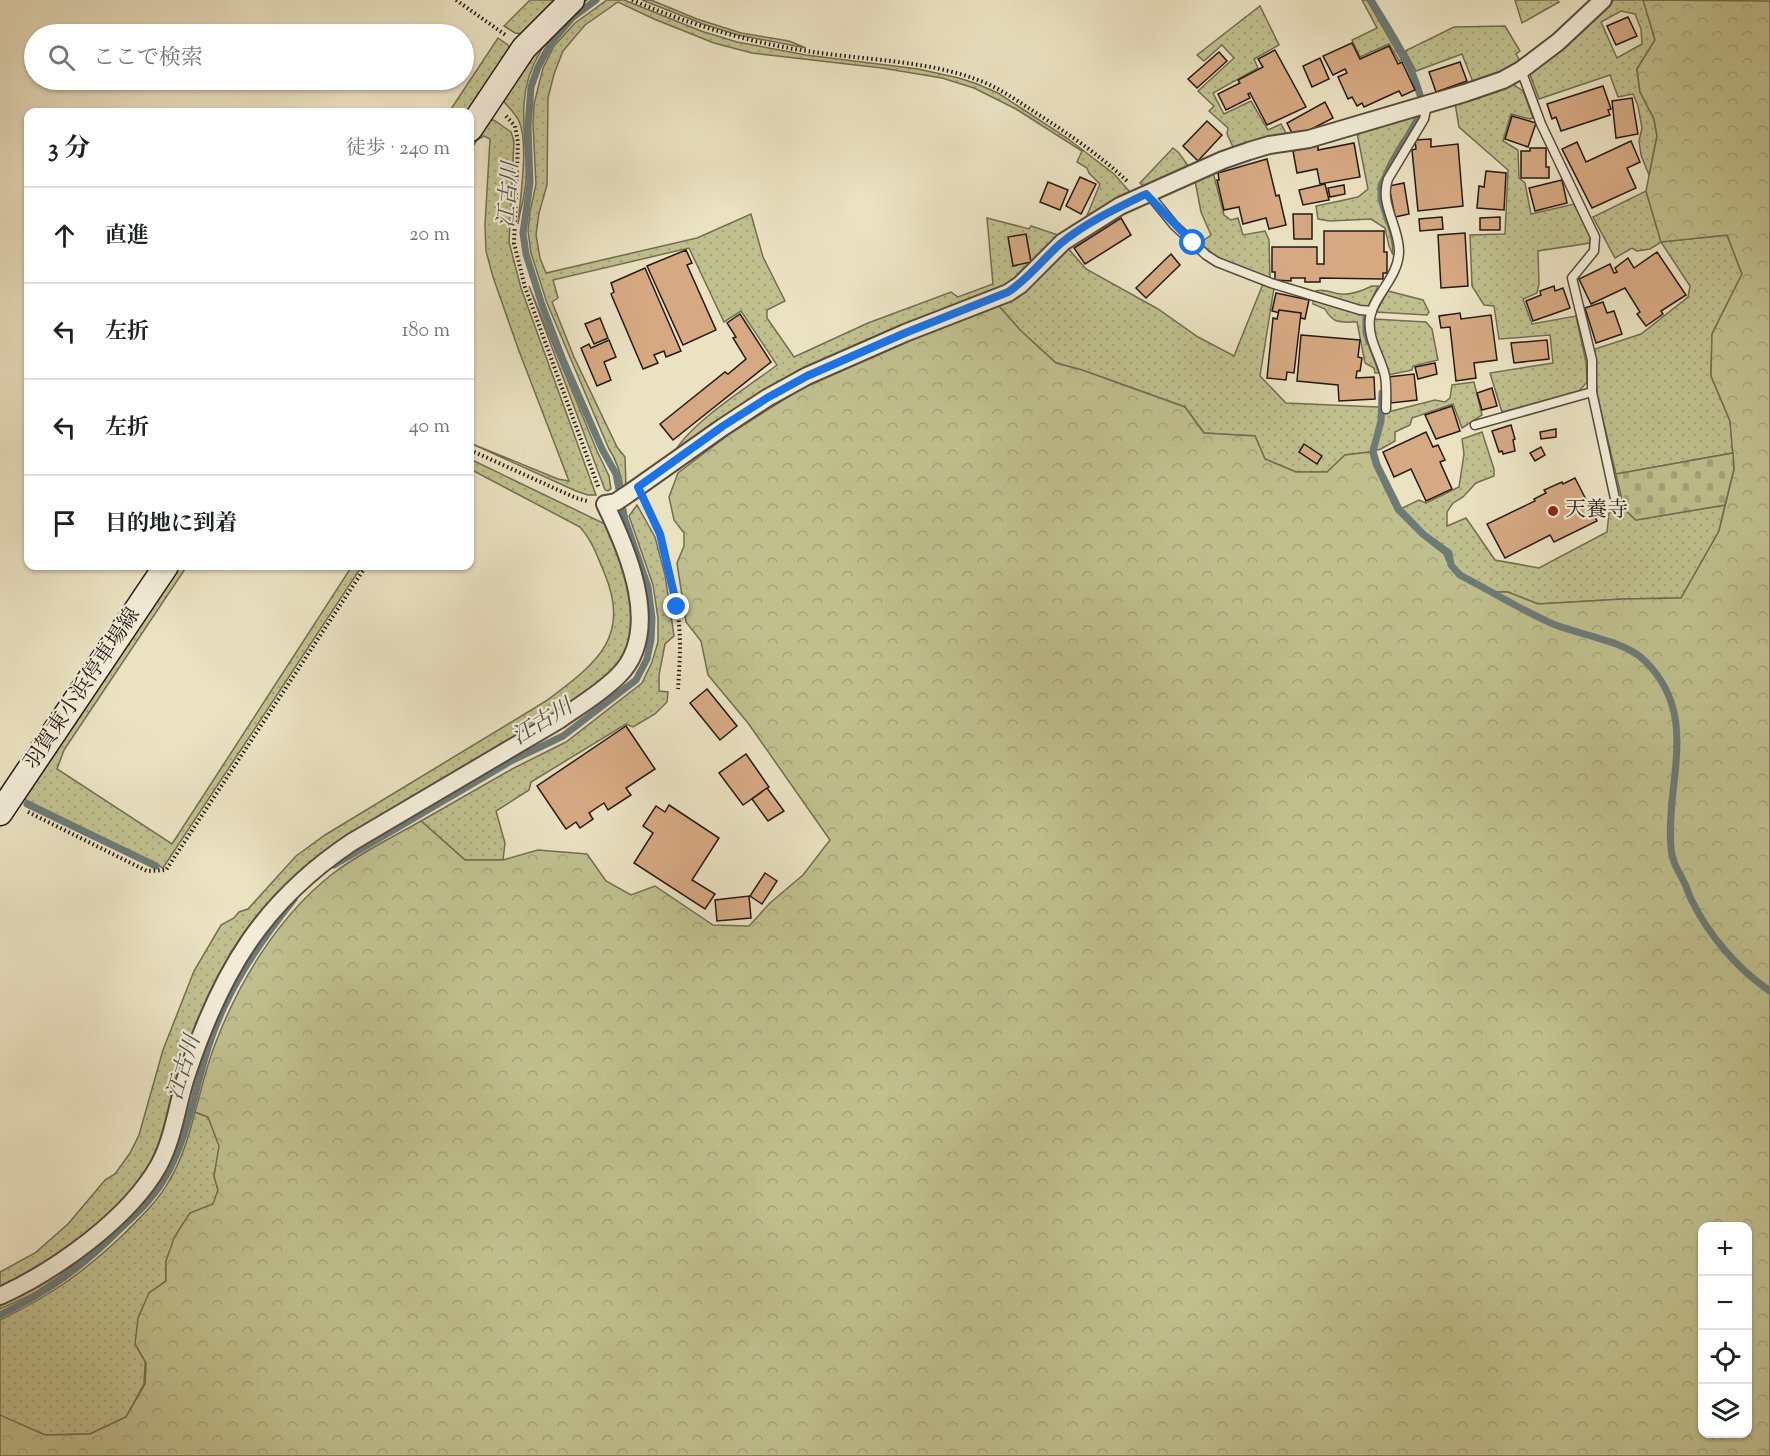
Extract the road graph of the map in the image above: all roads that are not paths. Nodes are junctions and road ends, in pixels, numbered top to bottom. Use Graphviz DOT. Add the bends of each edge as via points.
graph roads {
  1 [pos="572,0"];
  2 [pos="1603,0"];
  3 [pos="1521,70"];
  4 [pos="1427,104"];
  5 [pos="474,123"];
  6 [pos="1146,194"];
  7 [pos="1372,311"];
  8 [pos="1592,392"];
  9 [pos="1386,409"];
  10 [pos="1475,425"];
  11 [pos="1617,508"];
  12 [pos="163,570"];
  13 [pos="4,808"];
  14 [pos="0,1296"];
  1 -- 5 [label="main road" via="524,48"];
  2 -- 3 [label="street"];
  3 -- 4 [label="street" via="1503,80"];
  3 -- 8 [label="lane" via="1541,124 1595,237 1594,251 1572,278 1592,360"];
  4 -- 6 [label="street" via="1309,140 1249,151"];
  4 -- 7 [label="lane" via="1424,119 1385,186 1399,258"];
  6 -- 7 [label="lane" via="1174,225 1217,262 1271,283"];
  6 -- 14 [label="street" via="1063,242 1008,292 807,376 723,426 622,497 620,535 634,576 640,621 632,658 619,675 559,720 344,847 320,863 284,897 238,956 210,1013 159,1165 125,1208 92,1239 28,1283"];
  7 -- 9 [label="lane" via="1369,327 1385,378"];
  8 -- 10 [label="lane"];
  8 -- 11 [label="lane"];
  12 -- 13 [label="main road, 羽賀東小浜停車場線"];
}
